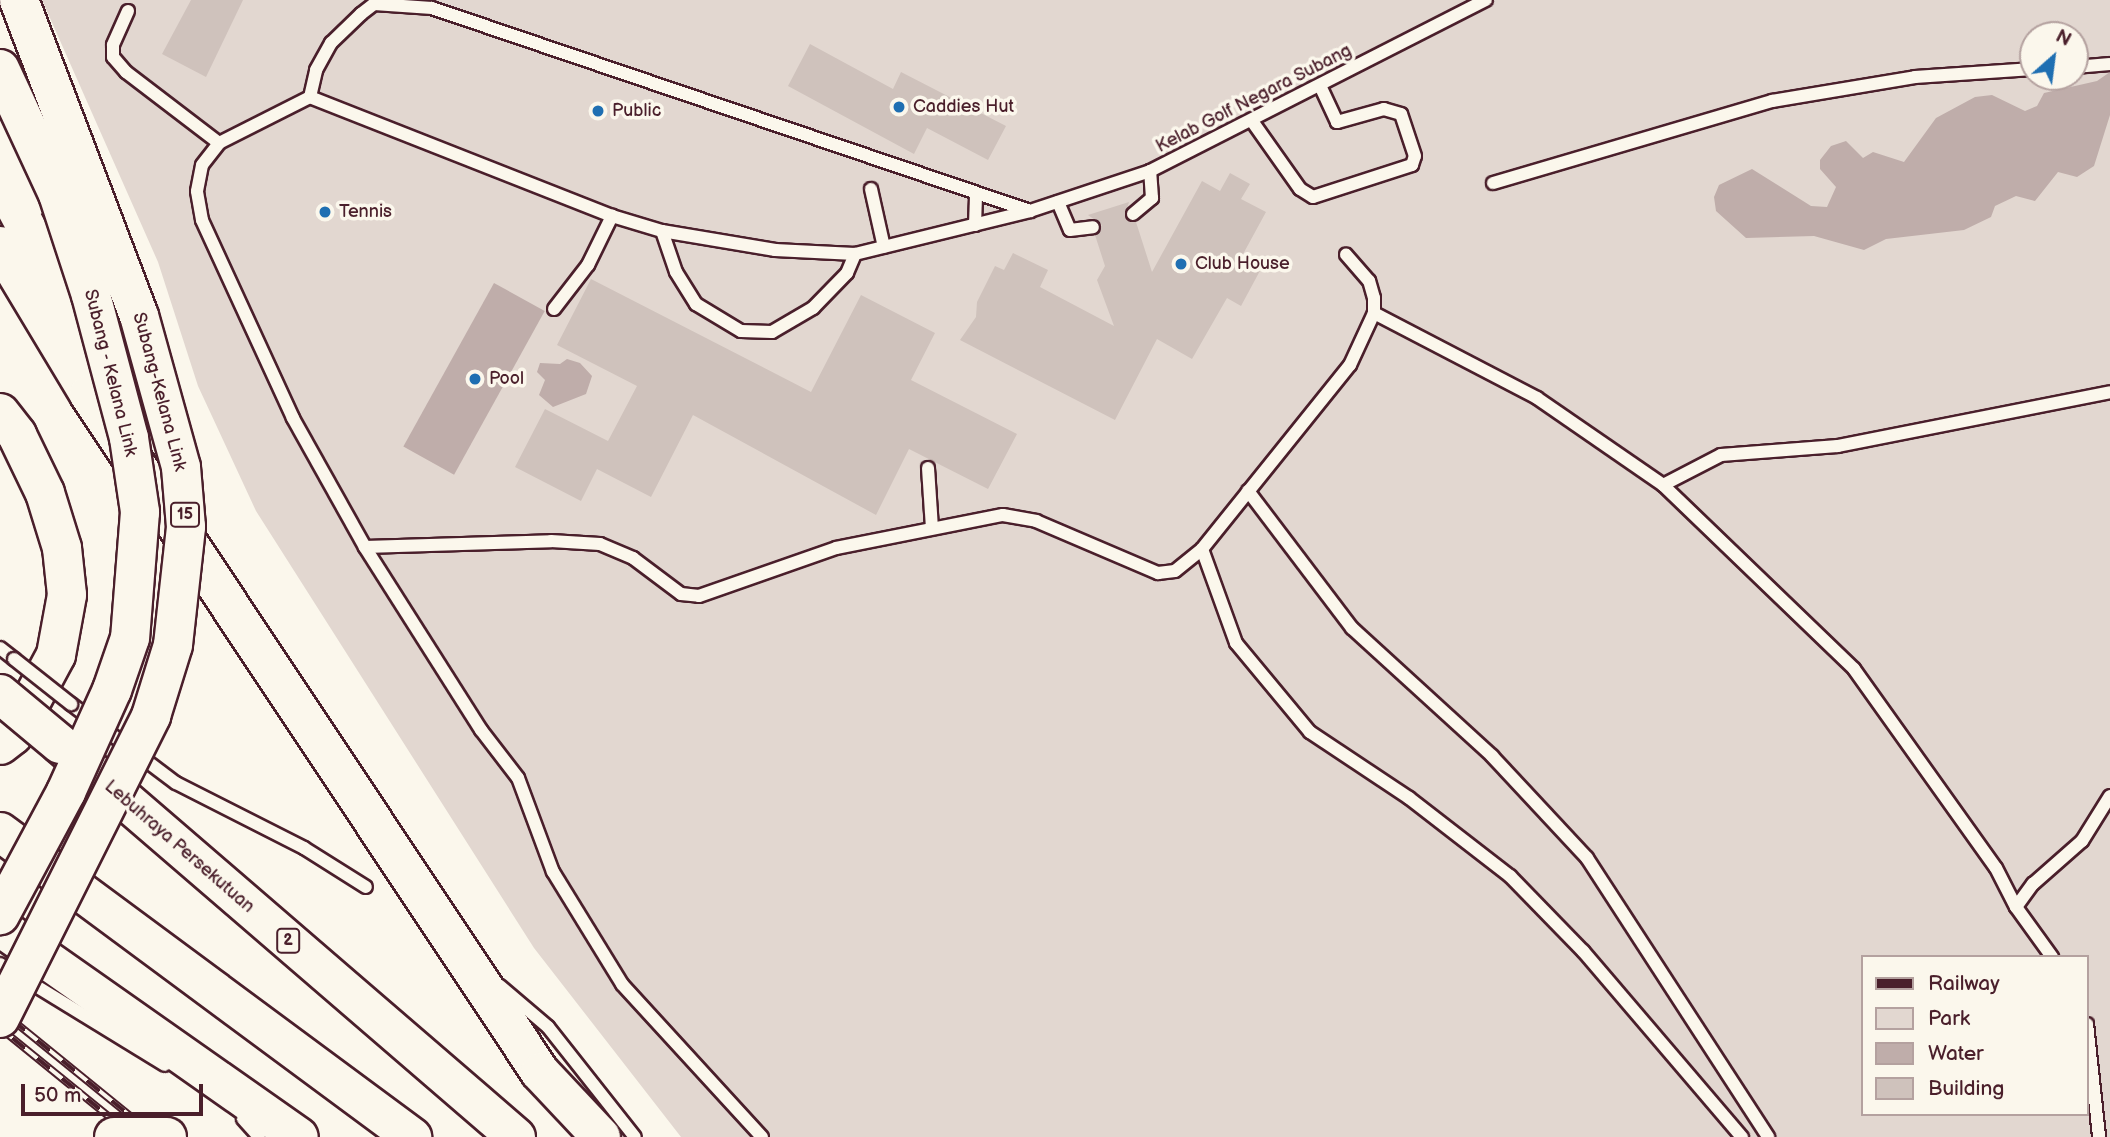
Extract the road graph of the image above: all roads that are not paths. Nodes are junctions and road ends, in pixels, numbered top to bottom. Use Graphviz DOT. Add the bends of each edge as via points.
graph roads {
  1 [pos="19,0"];
  2 [pos="1486,0"];
  3 [pos="375,2"];
  4 [pos="128,11"];
  5 [pos="2110,65"];
  6 [pos="2089,66"];
  7 [pos="0,69"];
  8 [pos="2019,70"];
  9 [pos="1320,86"];
  10 [pos="310,97"];
  11 [pos="1252,121"];
  12 [pos="0,137"];
  13 [pos="219,143"];
  14 [pos="1150,171"];
  15 [pos="0,178"];
  16 [pos="1493,183"];
  17 [pos="871,189"];
  18 [pos="976,194"];
  19 [pos="1058,202"];
  20 [pos="1030,211"];
  21 [pos="1133,214"];
  22 [pos="612,216"];
  23 [pos="975,225"];
  24 [pos="1093,227"];
  25 [pos="662,231"];
  26 [pos="0,246"];
  27 [pos="884,247"];
  28 [pos="855,254"];
  29 [pos="1346,255"];
  30 [pos="91,295"];
  31 [pos="554,309"];
  32 [pos="1374,313"];
  33 [pos="2110,392"];
  34 [pos="89,394"];
  35 [pos="0,414"];
  36 [pos="928,468"];
  37 [pos="1663,485"];
  38 [pos="1248,491"];
  39 [pos="932,528"];
  40 [pos="365,547"];
  41 [pos="1202,550"];
  42 [pos="0,648"];
  43 [pos="7,676"];
  44 [pos="0,745"];
  45 [pos="2110,796"];
  46 [pos="0,832"];
  47 [pos="366,887"];
  48 [pos="2015,907"];
  49 [pos="0,915"];
  50 [pos="0,927"];
  51 [pos="2051,955"];
  52 [pos="0,964"];
  53 [pos="482,974"];
  54 [pos="0,1018"];
  55 [pos="2089,1043"];
  56 [pos="210,1089"];
  57 [pos="114,1137"];
  58 [pos="167,1137"];
  59 [pos="259,1137"];
  60 [pos="299,1137"];
  61 [pos="412,1137"];
  62 [pos="516,1137"];
  63 [pos="601,1137"];
  64 [pos="635,1137"];
  65 [pos="762,1137"];
  66 [pos="1742,1137"];
  67 [pos="1768,1137"];
  68 [pos="2099,1137"];
  1 -- 54 [label="main road, Subang-Kelana Link / 15, bridge" via="139,316 181,467 186,527 173,645 151,716"];
  2 -- 9 [label="lane, Kelab Golf Negara Subang"];
  3 -- 10 [label="lane" via="331,43 316,70"];
  3 -- 18 [label="lane" via="432,8 493,27"];
  4 -- 13 [label="lane" via="113,45 113,57"];
  5 -- 6 [label="lane"];
  7 -- 30 [label="main road, Subang - Kelana Link, bridge" via="58,194"];
  8 -- 16 [label="lane" via="1914,77 1772,101"];
  9 -- 11 [label="lane, Kelab Golf Negara Subang"];
  9 -- 11 [label="lane" via="1337,122 1384,109 1402,114 1416,156 1412,165 1313,197 1300,189"];
  10 -- 13 [label="lane"];
  10 -- 22 [label="lane, Kelab Golf Negara Subang"];
  11 -- 14 [label="lane, Kelab Golf Negara Subang"];
  12 -- 30 [label="main road, bridge"];
  13 -- 40 [label="lane" via="202,165 197,191 202,220 293,418"];
  14 -- 19 [label="lane, Kelab Golf Negara Subang"];
  14 -- 21 [label="lane" via="1152,198"];
  15 -- 34 [label="main road" via="62,293"];
  17 -- 27 [label="lane"];
  18 -- 20 [label="lane"];
  18 -- 23 [label="lane"];
  19 -- 20 [label="lane, Kelab Golf Negara Subang"];
  19 -- 24 [label="lane" via="1070,230"];
  20 -- 23 [label="lane, Kelab Golf Negara Subang"];
  22 -- 25 [label="lane, Kelab Golf Negara Subang"];
  22 -- 31 [label="lane" via="587,265"];
  23 -- 27 [label="lane, Kelab Golf Negara Subang"];
  25 -- 28 [label="lane, Kelab Golf Negara Subang" via="775,250"];
  25 -- 28 [label="lane" via="676,272 696,304 741,331 772,332 813,308 847,273"];
  26 -- 34 [label="main road"];
  27 -- 28 [label="lane, Kelab Golf Negara Subang"];
  29 -- 32 [label="lane" via="1373,289"];
  30 -- 49 [label="main road, Subang - Kelana Link, bridge" via="129,438 140,512 130,638 66,792"];
  32 -- 37 [label="lane" via="1537,398"];
  32 -- 38 [label="lane" via="1350,365 1297,437"];
  33 -- 37 [label="lane" via="1838,446 1721,455"];
  34 -- 63 [label="main road" via="540,1072"];
  35 -- 44 [label="main road" via="17,435 45,493 62,548 67,596 55,655 13,735"];
  36 -- 39 [label="lane"];
  37 -- 48 [label="lane" via="1854,669 1996,868"];
  38 -- 41 [label="lane"];
  38 -- 67 [label="lane" via="1352,628 1492,756 1587,858"];
  39 -- 40 [label="lane" via="836,548 699,596 681,594 633,558 600,544 551,541"];
  39 -- 41 [label="lane" via="1003,515 1036,521 1158,573 1175,571"];
  40 -- 65 [label="lane" via="481,730 518,778 553,872 622,984 744,1123"];
  41 -- 66 [label="lane" via="1236,643 1310,732 1409,798 1510,876 1583,950"];
  42 -- 43 [label="lane"];
  43 -- 47 [label="lane, bridge" via="71,704 176,783 304,848"];
  43 -- 62 [label="main road, Lebuhraya Persekutuan / 2, bridge" via="60,744"];
  45 -- 48 [label="lane" via="2082,841 2033,884"];
  46 -- 61 [label="main road"];
  48 -- 51 [label="lane"];
  50 -- 56 [label="main road"];
  52 -- 56 [label="lane"];
  53 -- 64 [label="lane" via="548,1027"];
  55 -- 68 [label="lane"];
  56 -- 59 [label="lane" via="251,1124"];
  56 -- 60 [label="main road"];
  57 -- 58 [label="main road, bridge"];
}
